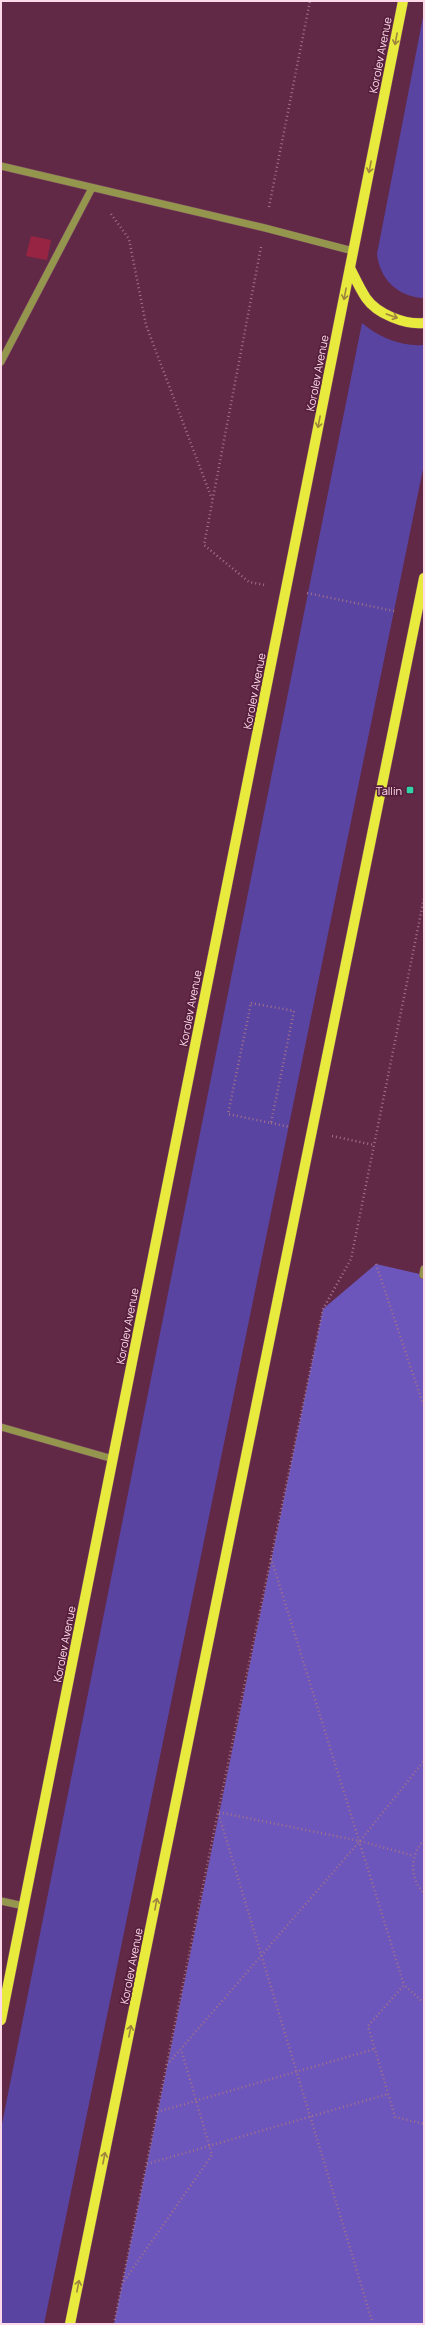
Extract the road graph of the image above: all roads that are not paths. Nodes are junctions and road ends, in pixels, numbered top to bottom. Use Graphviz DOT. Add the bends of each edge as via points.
graph roads {
  1 [pos="403,1"];
  2 [pos="1,166"];
  3 [pos="92,188"];
  4 [pos="353,251"];
  5 [pos="350,268"];
  6 [pos="424,323"];
  7 [pos="1,362"];
  8 [pos="424,578"];
  9 [pos="1,1427"];
  10 [pos="113,1459"];
  11 [pos="1,1901"];
  12 [pos="24,1906"];
  13 [pos="1,2020"];
  14 [pos="70,2324"];
  1 -- 4 [label="main road, Korolev Avenue, one-way"];
  2 -- 3 [label="lane"];
  3 -- 4 [label="lane"];
  3 -- 7 [label="lane"];
  4 -- 5 [label="main road, Korolev Avenue"];
  5 -- 6 [label="main road, one-way" via="367,299 385,314 413,324"];
  5 -- 10 [label="main road, Korolev Avenue, one-way"];
  14 -- 8 [label="main road, Korolev Avenue, one-way"];
  9 -- 10 [label="lane"];
  10 -- 12 [label="main road, Korolev Avenue"];
  11 -- 12 [label="lane"];
  12 -- 13 [label="main road, Korolev Avenue"];
}
